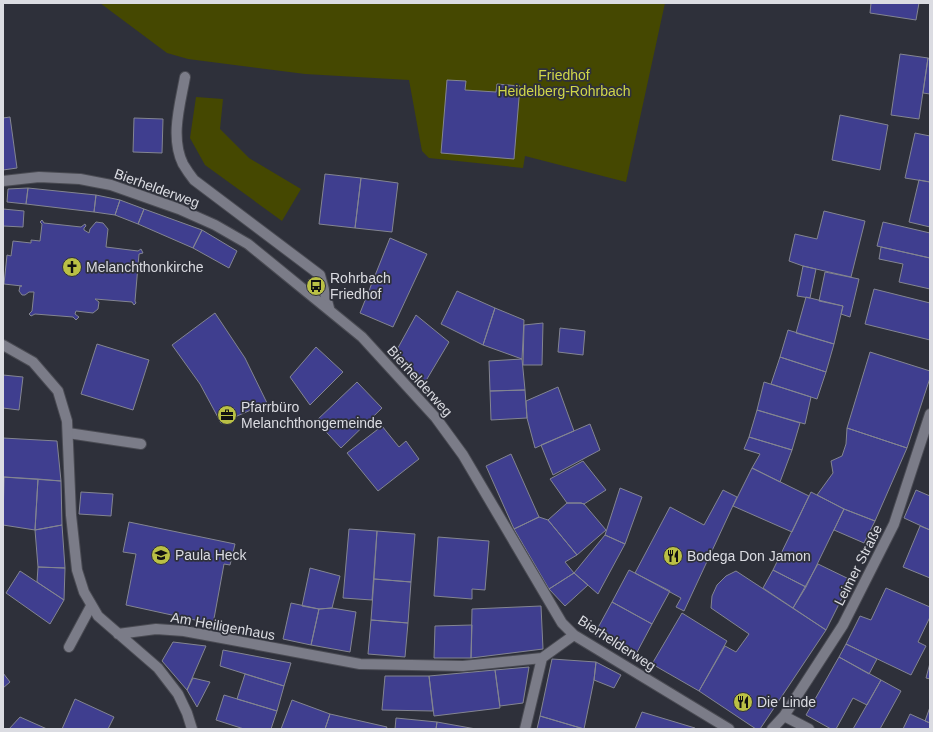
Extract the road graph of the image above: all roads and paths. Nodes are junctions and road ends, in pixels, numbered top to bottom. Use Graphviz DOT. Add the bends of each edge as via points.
graph roads {
  1 [pos="185,77"];
  2 [pos="3,181"];
  3 [pos="329,308"];
  4 [pos="3,345"];
  5 [pos="930,414"];
  6 [pos="68,433"];
  7 [pos="141,444"];
  8 [pos="91,606"];
  9 [pos="118,634"];
  10 [pos="574,635"];
  11 [pos="70,647"];
  12 [pos="542,658"];
  13 [pos="784,716"];
  14 [pos="192,729"];
  15 [pos="525,729"];
  16 [pos="728,729"];
  17 [pos="772,729"];
  18 [pos="809,729"];
  1 -- 3 [label="street" via="177,122 177,144 183,164 194,180 320,275"];
  2 -- 3 [label="street, Bierhelderweg" via="39,177 80,180 111,185 179,209 215,225 248,244"];
  3 -- 10 [label="street, Bierhelderweg" via="362,337 436,418 463,455 562,623"];
  4 -- 6 [label="street" via="33,362 58,391 67,420"];
  5 -- 13 [label="street, Leimer Straße" via="894,524 843,625"];
  6 -- 7 [label="street"];
  6 -- 8 [label="street" via="70,495 77,570"];
  8 -- 9 [label="street"];
  8 -- 11 [label="street"];
  9 -- 12 [label="street, Am Heiligenhaus" via="156,629 184,631 360,664 463,666"];
  9 -- 14 [label="street" via="158,668 178,694"];
  10 -- 12 [label="street, Am Heiligenhaus"];
  10 -- 16 [label="street, Bierhelderweg"];
  12 -- 15 [label="street"];
  13 -- 17 [label="street, Leimer Straße"];
  13 -- 18 [label="street"];
}
